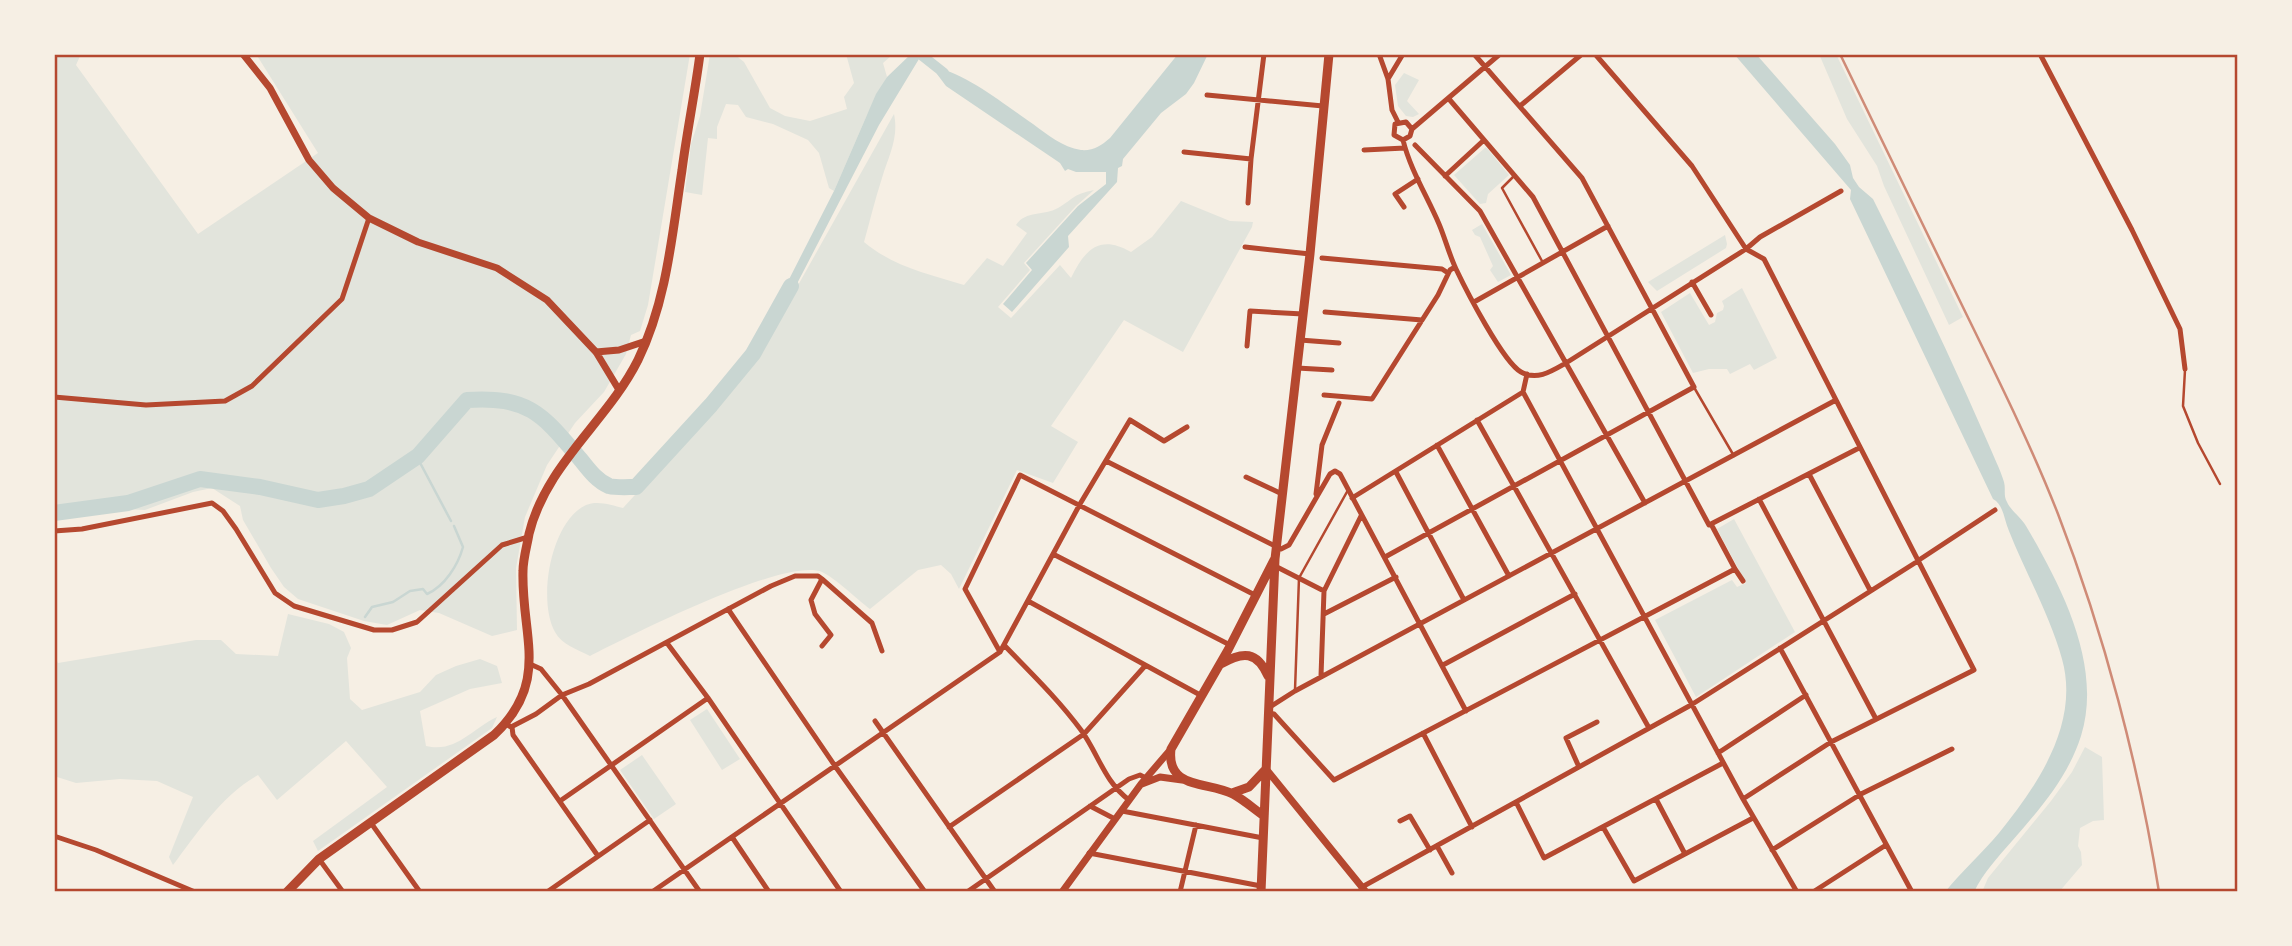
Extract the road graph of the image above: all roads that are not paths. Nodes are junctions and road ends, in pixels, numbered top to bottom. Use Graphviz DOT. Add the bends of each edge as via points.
graph roads {
  1 [pos="243,54"];
  2 [pos="700,54"];
  3 [pos="1264,54"];
  4 [pos="1329,54"];
  5 [pos="1379,54"];
  6 [pos="1403,54"];
  7 [pos="1474,54"];
  8 [pos="1500,54"];
  9 [pos="1582,54"];
  10 [pos="1595,54"];
  11 [pos="2040,54"];
  12 [pos="1485,67"];
  13 [pos="1388,79"];
  14 [pos="1207,95"];
  15 [pos="1449,99"];
  16 [pos="1259,100"];
  17 [pos="1323,106"];
  18 [pos="1520,106"];
  19 [pos="1398,122"];
  20 [pos="1412,129"];
  21 [pos="1403,140"];
  22 [pos="1484,141"];
  23 [pos="1415,145"];
  24 [pos="1405,148"];
  25 [pos="1364,150"];
  26 [pos="1184,152"];
  27 [pos="1251,159"];
  28 [pos="1445,176"];
  29 [pos="1515,176"];
  30 [pos="1418,179"];
  31 [pos="1841,191"];
  32 [pos="1248,203"];
  33 [pos="1404,207"];
  34 [pos="369,218"];
  35 [pos="1608,226"];
  36 [pos="1245,247"];
  37 [pos="1746,249"];
  38 [pos="1562,251"];
  39 [pos="1310,254"];
  40 [pos="1322,258"];
  41 [pos="1542,261"];
  42 [pos="1455,267"];
  43 [pos="1448,273"];
  44 [pos="1517,276"];
  45 [pos="1692,282"];
  46 [pos="1474,302"];
  47 [pos="1651,308"];
  48 [pos="1325,312"];
  49 [pos="1303,314"];
  50 [pos="1711,315"];
  51 [pos="1422,320"];
  52 [pos="1607,336"];
  53 [pos="1300,340"];
  54 [pos="646,341"];
  55 [pos="1339,343"];
  56 [pos="1248,346"];
  57 [pos="596,352"];
  58 [pos="1566,363"];
  59 [pos="1297,368"];
  60 [pos="2185,369"];
  61 [pos="1332,370"];
  62 [pos="1527,374"];
  63 [pos="1693,387"];
  64 [pos="619,390"];
  65 [pos="1523,392"];
  66 [pos="1324,395"];
  67 [pos="54,397"];
  68 [pos="1836,400"];
  69 [pos="1339,403"];
  70 [pos="1649,411"];
  71 [pos="1477,420"];
  72 [pos="1187,427"];
  73 [pos="1606,435"];
  74 [pos="1437,445"];
  75 [pos="1859,448"];
  76 [pos="1734,456"];
  77 [pos="1560,460"];
  78 [pos="1106,461"];
  79 [pos="1396,472"];
  80 [pos="1809,474"];
  81 [pos="1246,477"];
  82 [pos="1686,481"];
  83 [pos="2220,484"];
  84 [pos="1514,486"];
  85 [pos="1348,489"];
  86 [pos="1282,494"];
  87 [pos="1316,497"];
  88 [pos="1352,498"];
  89 [pos="1759,499"];
  90 [pos="1645,503"];
  91 [pos="1080,504"];
  92 [pos="1472,509"];
  93 [pos="1995,510"];
  94 [pos="1361,516"];
  95 [pos="1710,525"];
  96 [pos="1596,529"];
  97 [pos="54,531"];
  98 [pos="1428,533"];
  99 [pos="529,537"];
  100 [pos="1276,548"];
  101 [pos="1551,553"];
  102 [pos="1053,554"];
  103 [pos="1385,557"];
  104 [pos="1918,560"];
  105 [pos="1275,562"];
  106 [pos="1735,569"];
  107 [pos="1509,576"];
  108 [pos="1396,577"];
  109 [pos="1299,578"];
  110 [pos="822,579"];
  111 [pos="1743,581"];
  112 [pos="1870,590"];
  113 [pos="1324,591"];
  114 [pos="1575,594"];
  115 [pos="1255,595"];
  116 [pos="1464,600"];
  117 [pos="1028,601"];
  118 [pos="728,609"];
  119 [pos="1324,614"];
  120 [pos="1645,617"];
  121 [pos="1825,619"];
  122 [pos="1420,623"];
  123 [pos="1601,641"];
  124 [pos="667,643"];
  125 [pos="1230,645"];
  126 [pos="822,646"];
  127 [pos="1780,648"];
  128 [pos="1002,649"];
  129 [pos="882,651"];
  130 [pos="1220,664"];
  131 [pos="1443,665"];
  132 [pos="1145,666"];
  133 [pos="529,668"];
  134 [pos="1321,677"];
  135 [pos="1270,679"];
  136 [pos="1295,691"];
  137 [pos="562,695"];
  138 [pos="1806,695"];
  139 [pos="1202,696"];
  140 [pos="708,698"];
  141 [pos="1691,705"];
  142 [pos="1269,710"];
  143 [pos="1466,711"];
  144 [pos="1876,719"];
  145 [pos="875,721"];
  146 [pos="1597,722"];
  147 [pos="509,725"];
  148 [pos="1649,728"];
  149 [pos="883,733"];
  150 [pos="1423,733"];
  151 [pos="1084,734"];
  152 [pos="1831,742"];
  153 [pos="1171,749"];
  154 [pos="1952,749"];
  155 [pos="1717,753"];
  156 [pos="1723,763"];
  157 [pos="611,766"];
  158 [pos="835,766"];
  159 [pos="1579,767"];
  160 [pos="1266,769"];
  161 [pos="1182,780"];
  162 [pos="1143,781"];
  163 [pos="1114,789"];
  164 [pos="1232,793"];
  165 [pos="1860,795"];
  166 [pos="1656,799"];
  167 [pos="1743,799"];
  168 [pos="1129,800"];
  169 [pos="560,802"];
  170 [pos="1516,802"];
  171 [pos="780,804"];
  172 [pos="1090,806"];
  173 [pos="1122,811"];
  174 [pos="1264,816"];
  175 [pos="1753,818"];
  176 [pos="650,820"];
  177 [pos="1115,820"];
  178 [pos="1400,821"];
  179 [pos="371,823"];
  180 [pos="1196,825"];
  181 [pos="949,827"];
  182 [pos="1472,827"];
  183 [pos="1603,827"];
  184 [pos="54,836"];
  185 [pos="732,837"];
  186 [pos="1263,838"];
  187 [pos="1886,845"];
  188 [pos="1437,846"];
  189 [pos="1430,850"];
  190 [pos="1772,850"];
  191 [pos="1089,853"];
  192 [pos="1685,854"];
  193 [pos="598,856"];
  194 [pos="319,859"];
  195 [pos="685,869"];
  196 [pos="1185,872"];
  197 [pos="1452,873"];
  198 [pos="986,879"];
  199 [pos="557,889"];
  200 [pos="1261,889"];
  201 [pos="1363,890"];
  202 [pos="195,892"];
  203 [pos="287,892"];
  204 [pos="342,892"];
  205 [pos="420,892"];
  206 [pos="547,892"];
  207 [pos="652,892"];
  208 [pos="700,892"];
  209 [pos="769,892"];
  210 [pos="841,892"];
  211 [pos="925,892"];
  212 [pos="967,892"];
  213 [pos="995,892"];
  214 [pos="1062,892"];
  215 [pos="1180,892"];
  216 [pos="1797,892"];
  217 [pos="1813,892"];
  218 [pos="1912,892"];
  1 -- 34 [label="street" via="270,88 309,160"];
  2 -- 54 [label="main road" via="664,288"];
  3 -- 16 [label="street"];
  4 -- 17 [label="main road"];
  5 -- 13 [label="street"];
  6 -- 13 [label="street"];
  7 -- 12 [label="street"];
  8 -- 12 [label="street"];
  9 -- 18 [label="street"];
  10 -- 37 [label="street" via="1692,166"];
  11 -- 60 [label="street" via="2180,329"];
  12 -- 15 [label="street"];
  12 -- 18 [label="street"];
  13 -- 19 [label="street"];
  14 -- 16 [label="street"];
  15 -- 20 [label="street"];
  15 -- 22 [label="street"];
  16 -- 17 [label="street"];
  16 -- 27 [label="street"];
  17 -- 39 [label="main road"];
  18 -- 35 [label="street" via="1582,178"];
  19 -- 20 [label="street" via="1406,122"];
  19 -- 21 [label="street" via="1393,132"];
  20 -- 21 [label="street"];
  21 -- 24 [label="street"];
  22 -- 28 [label="street"];
  22 -- 29 [label="street"];
  23 -- 28 [label="street"];
  24 -- 25 [label="street"];
  24 -- 30 [label="street"];
  26 -- 27 [label="street"];
  27 -- 32 [label="street"];
  28 -- 44 [label="street" via="1480,211"];
  29 -- 38 [label="street" via="1533,198"];
  29 -- 41 [label="lane" via="1502,188"];
  30 -- 33 [label="street" via="1395,194"];
  30 -- 42 [label="street"];
  31 -- 37 [label="street"];
  34 -- 57 [label="street" via="418,242 497,268 547,300"];
  34 -- 67 [label="street" via="342,299 252,386 225,401 146,404"];
  35 -- 38 [label="street"];
  35 -- 47 [label="street"];
  36 -- 39 [label="street"];
  37 -- 45 [label="street"];
  37 -- 68 [label="street" via="1764,259"];
  38 -- 41 [label="street"];
  38 -- 52 [label="street"];
  39 -- 49 [label="main road"];
  40 -- 43 [label="street"];
  41 -- 44 [label="street"];
  42 -- 43 [label="street"];
  42 -- 46 [label="street"];
  43 -- 51 [label="street"];
  44 -- 46 [label="street"];
  44 -- 58 [label="street"];
  45 -- 47 [label="street"];
  45 -- 50 [label="street"];
  46 -- 62 [label="street" via="1506,358"];
  47 -- 52 [label="street"];
  47 -- 63 [label="street"];
  48 -- 51 [label="street"];
  49 -- 53 [label="main road"];
  49 -- 56 [label="street" via="1250,311"];
  51 -- 66 [label="street" via="1372,399"];
  52 -- 58 [label="street"];
  52 -- 70 [label="street"];
  53 -- 55 [label="street"];
  53 -- 59 [label="main road"];
  54 -- 57 [label="street"];
  54 -- 64 [label="main road"];
  57 -- 64 [label="street"];
  58 -- 62 [label="street" via="1549,373"];
  58 -- 73 [label="street"];
  59 -- 61 [label="street"];
  59 -- 86 [label="main road"];
  60 -- 83 [label="lane" via="2183,406"];
  62 -- 65 [label="street"];
  63 -- 70 [label="street"];
  63 -- 76 [label="lane"];
  64 -- 99 [label="main road" via="563,462 535,512"];
  65 -- 71 [label="street"];
  65 -- 77 [label="street"];
  68 -- 75 [label="street"];
  68 -- 76 [label="street"];
  69 -- 87 [label="street" via="1322,445"];
  70 -- 73 [label="street"];
  70 -- 82 [label="street"];
  71 -- 74 [label="street"];
  71 -- 84 [label="street"];
  72 -- 78 [label="street" via="1164,441 1130,421"];
  73 -- 77 [label="street"];
  73 -- 90 [label="street"];
  74 -- 79 [label="street"];
  74 -- 92 [label="street"];
  75 -- 80 [label="street"];
  75 -- 104 [label="street"];
  76 -- 82 [label="street"];
  77 -- 84 [label="street"];
  77 -- 96 [label="street"];
  78 -- 91 [label="street"];
  78 -- 100 [label="street"];
  79 -- 88 [label="street"];
  79 -- 98 [label="street"];
  80 -- 89 [label="street"];
  80 -- 112 [label="street"];
  81 -- 86 [label="street"];
  82 -- 90 [label="street"];
  82 -- 95 [label="street"];
  84 -- 92 [label="street"];
  84 -- 101 [label="street"];
  85 -- 87 [label="street" via="1335,471"];
  85 -- 88 [label="street"];
  85 -- 109 [label="lane"];
  86 -- 100 [label="main road"];
  87 -- 100 [label="street" via="1289,545"];
  88 -- 94 [label="street"];
  89 -- 95 [label="street"];
  89 -- 121 [label="street"];
  90 -- 96 [label="street"];
  91 -- 102 [label="street"];
  91 -- 115 [label="street"];
  91 -- 128 [label="street" via="1020,475 965,589"];
  92 -- 98 [label="street"];
  92 -- 107 [label="street"];
  93 -- 104 [label="street"];
  94 -- 103 [label="street"];
  94 -- 113 [label="street"];
  95 -- 106 [label="street"];
  96 -- 101 [label="street"];
  96 -- 120 [label="street"];
  97 -- 99 [label="street" via="212,503 223,511 275,593 294,606 374,630 417,622 502,545"];
  98 -- 103 [label="street"];
  98 -- 116 [label="street"];
  99 -- 133 [label="main road" via="523,569"];
  100 -- 105 [label="main road"];
  101 -- 107 [label="street"];
  101 -- 114 [label="street"];
  102 -- 117 [label="street"];
  102 -- 125 [label="street"];
  103 -- 108 [label="street"];
  104 -- 112 [label="street"];
  104 -- 144 [label="street" via="1974,670"];
  105 -- 109 [label="street"];
  105 -- 115 [label="main road"];
  105 -- 135 [label="main road"];
  106 -- 111 [label="street"];
  106 -- 120 [label="street"];
  107 -- 116 [label="street"];
  108 -- 119 [label="street"];
  108 -- 122 [label="street"];
  109 -- 113 [label="street"];
  109 -- 136 [label="lane"];
  110 -- 118 [label="street" via="795,576"];
  110 -- 126 [label="street" via="811,600 831,635"];
  110 -- 129 [label="street" via="872,623"];
  112 -- 121 [label="street"];
  113 -- 119 [label="street"];
  114 -- 123 [label="street"];
  114 -- 131 [label="street"];
  115 -- 125 [label="main road"];
  116 -- 122 [label="street"];
  117 -- 128 [label="street"];
  117 -- 132 [label="street"];
  118 -- 124 [label="street"];
  118 -- 158 [label="street"];
  119 -- 134 [label="street"];
  120 -- 123 [label="street"];
  120 -- 141 [label="street"];
  121 -- 127 [label="street"];
  121 -- 144 [label="street"];
  122 -- 131 [label="street"];
  122 -- 134 [label="street"];
  123 -- 143 [label="street"];
  123 -- 148 [label="street"];
  124 -- 137 [label="street"];
  124 -- 140 [label="street"];
  125 -- 130 [label="main road"];
  127 -- 138 [label="street"];
  127 -- 141 [label="street"];
  128 -- 149 [label="street"];
  128 -- 151 [label="street" via="1063,707"];
  130 -- 135 [label="main road" via="1248,654 1263,664"];
  130 -- 139 [label="main road"];
  131 -- 143 [label="street"];
  132 -- 139 [label="street"];
  132 -- 151 [label="street"];
  133 -- 137 [label="street" via="541,669"];
  133 -- 147 [label="main road"];
  134 -- 136 [label="street"];
  135 -- 142 [label="main road"];
  136 -- 142 [label="street"];
  137 -- 147 [label="street" via="536,714"];
  137 -- 157 [label="street"];
  138 -- 152 [label="street"];
  138 -- 155 [label="street"];
  139 -- 153 [label="main road"];
  140 -- 157 [label="street"];
  140 -- 171 [label="street"];
  141 -- 148 [label="street"];
  141 -- 155 [label="street"];
  142 -- 150 [label="street" via="1334,780"];
  142 -- 160 [label="main road"];
  143 -- 150 [label="street"];
  144 -- 152 [label="street"];
  145 -- 149 [label="street"];
  146 -- 159 [label="street" via="1566,738"];
  147 -- 169 [label="street"];
  147 -- 179 [label="main road"];
  148 -- 159 [label="street"];
  149 -- 158 [label="street"];
  149 -- 181 [label="street"];
  150 -- 182 [label="street"];
  151 -- 163 [label="street"];
  151 -- 181 [label="street"];
  152 -- 165 [label="street"];
  152 -- 167 [label="street"];
  153 -- 161 [label="main road" via="1172,765"];
  153 -- 162 [label="street"];
  154 -- 165 [label="street"];
  155 -- 156 [label="street"];
  156 -- 166 [label="street"];
  156 -- 167 [label="street"];
  157 -- 169 [label="street"];
  157 -- 176 [label="street"];
  158 -- 171 [label="street"];
  158 -- 211 [label="street"];
  159 -- 170 [label="street"];
  160 -- 164 [label="main road" via="1249,787"];
  160 -- 174 [label="main road"];
  160 -- 201 [label="street"];
  161 -- 162 [label="street" via="1171,776"];
  161 -- 164 [label="main road"];
  162 -- 163 [label="street" via="1140,775"];
  162 -- 168 [label="street"];
  163 -- 168 [label="street"];
  163 -- 172 [label="street"];
  164 -- 174 [label="main road"];
  165 -- 187 [label="street"];
  165 -- 190 [label="street"];
  166 -- 183 [label="street"];
  166 -- 192 [label="street"];
  167 -- 175 [label="street"];
  168 -- 173 [label="street"];
  169 -- 193 [label="street"];
  170 -- 182 [label="street"];
  170 -- 183 [label="street" via="1544,858"];
  171 -- 185 [label="street"];
  171 -- 210 [label="street"];
  172 -- 177 [label="street"];
  172 -- 198 [label="street"];
  173 -- 177 [label="street"];
  173 -- 180 [label="street"];
  174 -- 186 [label="main road"];
  175 -- 190 [label="street"];
  175 -- 192 [label="street"];
  176 -- 193 [label="street"];
  176 -- 195 [label="street"];
  177 -- 191 [label="street"];
  178 -- 189 [label="street" via="1413,815"];
  179 -- 194 [label="main road"];
  179 -- 205 [label="street"];
  180 -- 186 [label="street"];
  180 -- 196 [label="street"];
  181 -- 198 [label="street"];
  182 -- 188 [label="street"];
  183 -- 192 [label="street" via="1633,881"];
  184 -- 202 [label="street"];
  185 -- 195 [label="street"];
  185 -- 209 [label="street"];
  186 -- 200 [label="main road"];
  187 -- 217 [label="street"];
  187 -- 218 [label="street"];
  188 -- 189 [label="street"];
  188 -- 197 [label="street"];
  189 -- 201 [label="street"];
  190 -- 216 [label="street"];
  191 -- 196 [label="street"];
  191 -- 214 [label="street"];
  193 -- 199 [label="street"];
  194 -- 203 [label="main road"];
  194 -- 204 [label="street"];
  195 -- 207 [label="street"];
  195 -- 208 [label="street"];
  196 -- 200 [label="street"];
  196 -- 215 [label="street"];
  198 -- 212 [label="street"];
  198 -- 213 [label="street"];
  199 -- 206 [label="street"];
}
